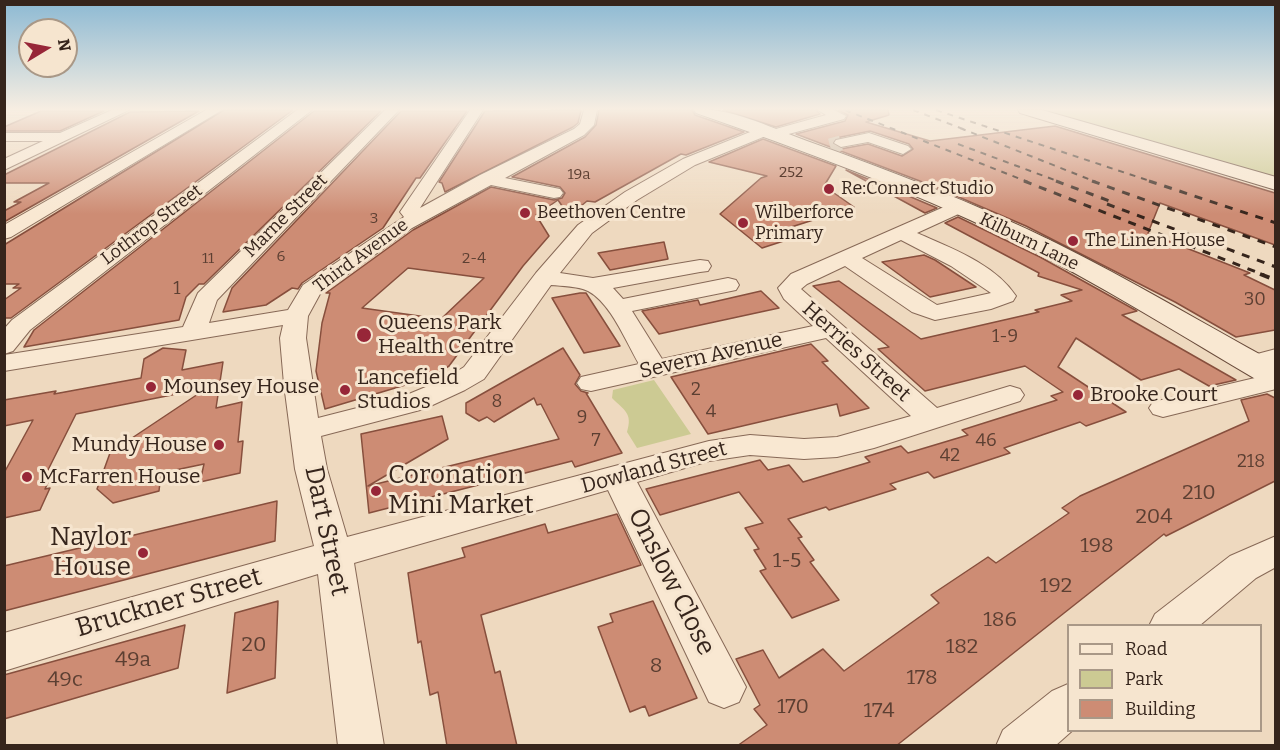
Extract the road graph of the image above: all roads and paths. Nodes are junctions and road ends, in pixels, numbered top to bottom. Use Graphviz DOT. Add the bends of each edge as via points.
graph roads {
  1 [pos="48,145"];
  2 [pos="154,145"];
  3 [pos="259,145"];
  4 [pos="357,145"];
  5 [pos="454,145"];
  6 [pos="553,145"];
  7 [pos="736,145"];
  8 [pos="824,145"];
  9 [pos="833,145"];
  10 [pos="892,145"];
  11 [pos="1144,145"];
  12 [pos="829,146"];
  13 [pos="903,149"];
  14 [pos="4,165"];
  15 [pos="486,179"];
  16 [pos="1275,184"];
  17 [pos="554,193"];
  18 [pos="959,207"];
  19 [pos="416,217"];
  20 [pos="4,233"];
  21 [pos="903,234"];
  22 [pos="847,258"];
  23 [pos="700,266"];
  24 [pos="544,278"];
  25 [pos="593,285"];
  26 [pos="728,285"];
  27 [pos="616,307"];
  28 [pos="296,316"];
  29 [pos="831,329"];
  30 [pos="194,332"];
  31 [pos="4,346"];
  32 [pos="1263,361"];
  33 [pos="4,363"];
  34 [pos="654,369"];
  35 [pos="1275,379"];
  36 [pos="591,383"];
  37 [pos="1010,395"];
  38 [pos="1163,408"];
  39 [pos="933,419"];
  40 [pos="306,430"];
  41 [pos="618,477"];
  42 [pos="1275,550"];
  43 [pos="334,555"];
  44 [pos="1172,624"];
  45 [pos="4,652"];
  46 [pos="724,687"];
  47 [pos="1067,707"];
  48 [pos="361,746"];
  49 [pos="1019,746"];
  1 -- 14 [label="street"];
  2 -- 20 [label="street"];
  3 -- 31 [label="street, Lothrop Street" via="21,325"];
  4 -- 30 [label="street, Marne Street" via="206,298"];
  5 -- 19 [label="street" via="409,212"];
  6 -- 15 [label="street, Third Avenue"];
  7 -- 24 [label="street" via="689,162 631,196 585,229"];
  8 -- 12 [label="main road, Kilburn Lane"];
  9 -- 12 [label="street"];
  10 -- 13 [label="street"];
  11 -- 16 [label="main road"];
  12 -- 18 [label="main road, Kilburn Lane"];
  15 -- 17 [label="street"];
  15 -- 19 [label="street, Third Avenue"];
  18 -- 21 [label="street, Herries Street"];
  18 -- 32 [label="main road, Kilburn Lane"];
  19 -- 28 [label="street, Third Avenue" via="311,290"];
  21 -- 22 [label="street, Herries Street"];
  21 -- 22 [label="street" via="980,275 1005,296 935,313"];
  22 -- 29 [label="street, Herries Street" via="799,279 789,288"];
  23 -- 25 [label="street"];
  24 -- 25 [label="street"];
  24 -- 40 [label="street" via="474,373 461,382 413,403"];
  25 -- 27 [label="street"];
  26 -- 27 [label="street"];
  27 -- 34 [label="street"];
  28 -- 30 [label="street"];
  28 -- 40 [label="street, Dart Street" via="293,338"];
  29 -- 34 [label="street, Severn Avenue"];
  29 -- 39 [label="street, Herries Street"];
  30 -- 33 [label="street"];
  32 -- 35 [label="main road, Kilburn Lane"];
  34 -- 36 [label="street, Severn Avenue"];
  35 -- 38 [label="street"];
  37 -- 39 [label="street, Dowland Street"];
  39 -- 41 [label="street, Dowland Street" via="821,449 728,447"];
  40 -- 43 [label="street, Dart Street" via="311,469"];
  41 -- 43 [label="street, Dowland Street"];
  41 -- 46 [label="street, Onslow Close"];
  42 -- 44 [label="street" via="1243,567"];
  43 -- 45 [label="street, Bruckner Street"];
  43 -- 48 [label="street, Dart Street"];
  47 -- 49 [label="street"];
}
